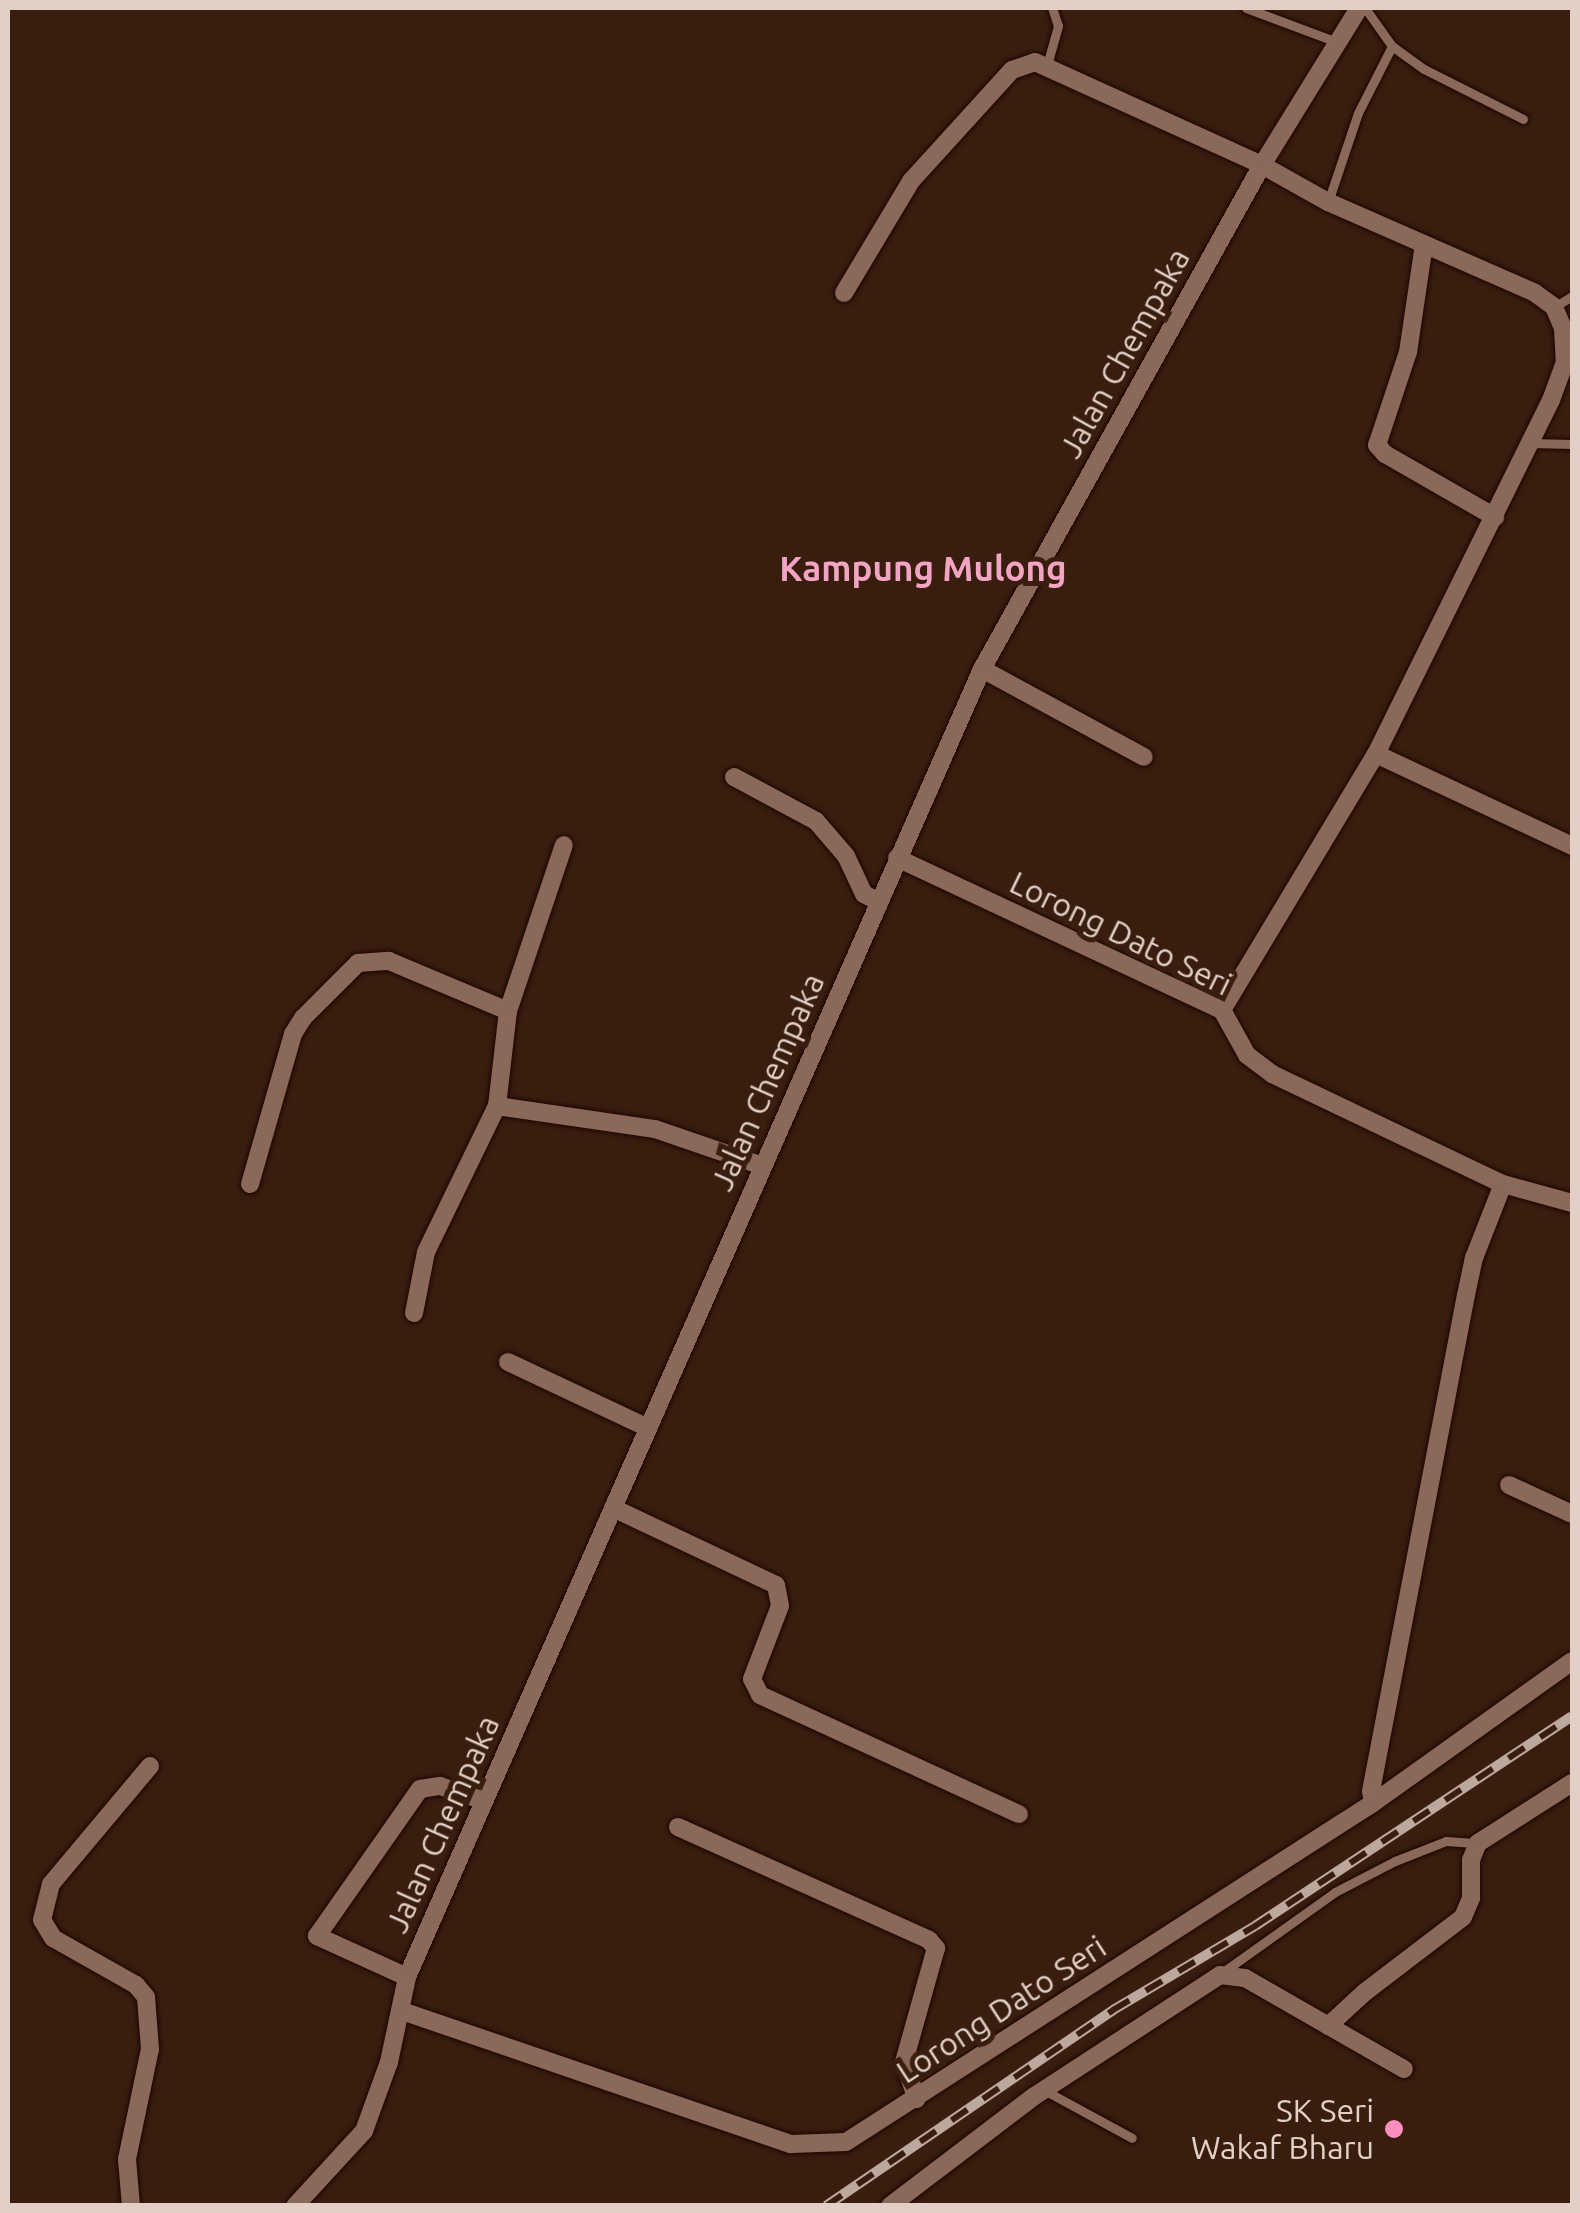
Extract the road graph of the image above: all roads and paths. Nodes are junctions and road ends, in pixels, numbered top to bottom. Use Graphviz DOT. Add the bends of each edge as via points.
graph roads {
  1 [pos="1052,8"];
  2 [pos="1246,8"];
  3 [pos="1362,8"];
  4 [pos="1340,43"];
  5 [pos="1392,46"];
  6 [pos="1047,65"];
  7 [pos="1523,119"];
  8 [pos="1262,165"];
  9 [pos="1328,202"];
  10 [pos="1424,244"];
  11 [pos="844,293"];
  12 [pos="1572,296"];
  13 [pos="1554,308"];
  14 [pos="1565,382"];
  15 [pos="1530,443"];
  16 [pos="1572,444"];
  17 [pos="1494,517"];
  18 [pos="982,669"];
  19 [pos="1376,754"];
  20 [pos="1144,757"];
  21 [pos="734,777"];
  22 [pos="564,845"];
  23 [pos="1572,846"];
  24 [pos="897,858"];
  25 [pos="879,902"];
  26 [pos="1222,1010"];
  27 [pos="508,1012"];
  28 [pos="497,1106"];
  29 [pos="763,1166"];
  30 [pos="250,1184"];
  31 [pos="1503,1184"];
  32 [pos="1572,1203"];
  33 [pos="414,1313"];
  34 [pos="508,1362"];
  35 [pos="648,1428"];
  36 [pos="1509,1486"];
  37 [pos="614,1508"];
  38 [pos="1572,1514"];
  39 [pos="1572,1661"];
  40 [pos="150,1766"];
  41 [pos="1572,1784"];
  42 [pos="485,1801"];
  43 [pos="1374,1803"];
  44 [pos="1019,1814"];
  45 [pos="678,1827"];
  46 [pos="1478,1843"];
  47 [pos="1220,1974"];
  48 [pos="408,1977"];
  49 [pos="402,2011"];
  50 [pos="1328,2026"];
  51 [pos="1404,2069"];
  52 [pos="1044,2090"];
  53 [pos="917,2099"];
  54 [pos="1132,2138"];
  55 [pos="131,2206"];
  56 [pos="295,2206"];
  57 [pos="890,2206"];
  1 -- 6 [label="lane" via="1058,26"];
  2 -- 4 [label="lane"];
  3 -- 4 [label="street, Jalan Chempaka"];
  3 -- 5 [label="lane"];
  4 -- 8 [label="street, Jalan Chempaka"];
  5 -- 7 [label="lane"];
  5 -- 9 [label="lane" via="1358,113"];
  6 -- 8 [label="street"];
  6 -- 11 [label="street" via="1012,70 911,182"];
  8 -- 9 [label="street"];
  8 -- 18 [label="street, Jalan Chempaka"];
  9 -- 10 [label="street"];
  10 -- 13 [label="street" via="1535,293"];
  10 -- 17 [label="street" via="1408,352 1378,445"];
  12 -- 13 [label="lane"];
  13 -- 14 [label="street" via="1563,328"];
  14 -- 15 [label="street"];
  15 -- 16 [label="lane"];
  15 -- 17 [label="street"];
  17 -- 19 [label="street"];
  18 -- 20 [label="street"];
  18 -- 24 [label="street, Jalan Chempaka"];
  19 -- 23 [label="street"];
  19 -- 26 [label="street"];
  21 -- 25 [label="street" via="816,822 846,856 864,894"];
  22 -- 27 [label="street"];
  24 -- 25 [label="street, Jalan Chempaka"];
  24 -- 26 [label="street, Lorong Dato Seri"];
  25 -- 29 [label="street, Jalan Chempaka"];
  26 -- 31 [label="street, Lorong Dato Seri" via="1246,1055 1272,1074"];
  27 -- 28 [label="street"];
  27 -- 30 [label="street" via="389,961 358,963 293,1034"];
  28 -- 29 [label="street" via="655,1129"];
  28 -- 33 [label="street" via="426,1252"];
  29 -- 35 [label="street, Jalan Chempaka"];
  31 -- 32 [label="street, Lorong Dato Seri"];
  31 -- 43 [label="street" via="1466,1294 1371,1791"];
  34 -- 35 [label="street"];
  35 -- 37 [label="street, Jalan Chempaka"];
  36 -- 38 [label="street"];
  37 -- 42 [label="street, Jalan Chempaka"];
  37 -- 44 [label="street" via="776,1585 780,1606 752,1679 760,1695"];
  39 -- 43 [label="street, Lorong Dato Seri"];
  40 -- 55 [label="street" via="50,1884 42,1920 53,1938 146,1997 150,2049 127,2159"];
  41 -- 46 [label="street"];
  42 -- 48 [label="street, Jalan Chempaka"];
  42 -- 48 [label="street" via="440,1786 420,1789 317,1936"];
  43 -- 53 [label="street, Lorong Dato Seri"];
  45 -- 53 [label="street" via="929,1940 936,1948 904,2062"];
  46 -- 47 [label="lane" via="1446,1841 1395,1861 1335,1892"];
  46 -- 50 [label="street" via="1463,1917"];
  47 -- 50 [label="street" via="1245,1978"];
  47 -- 52 [label="street"];
  48 -- 49 [label="street, Jalan Chempaka"];
  49 -- 53 [label="street, Lorong Dato Seri" via="791,2144 846,2142"];
  49 -- 56 [label="street, Jalan Chempaka" via="364,2132"];
  50 -- 51 [label="street"];
  52 -- 54 [label="lane"];
  52 -- 57 [label="street"];
}
